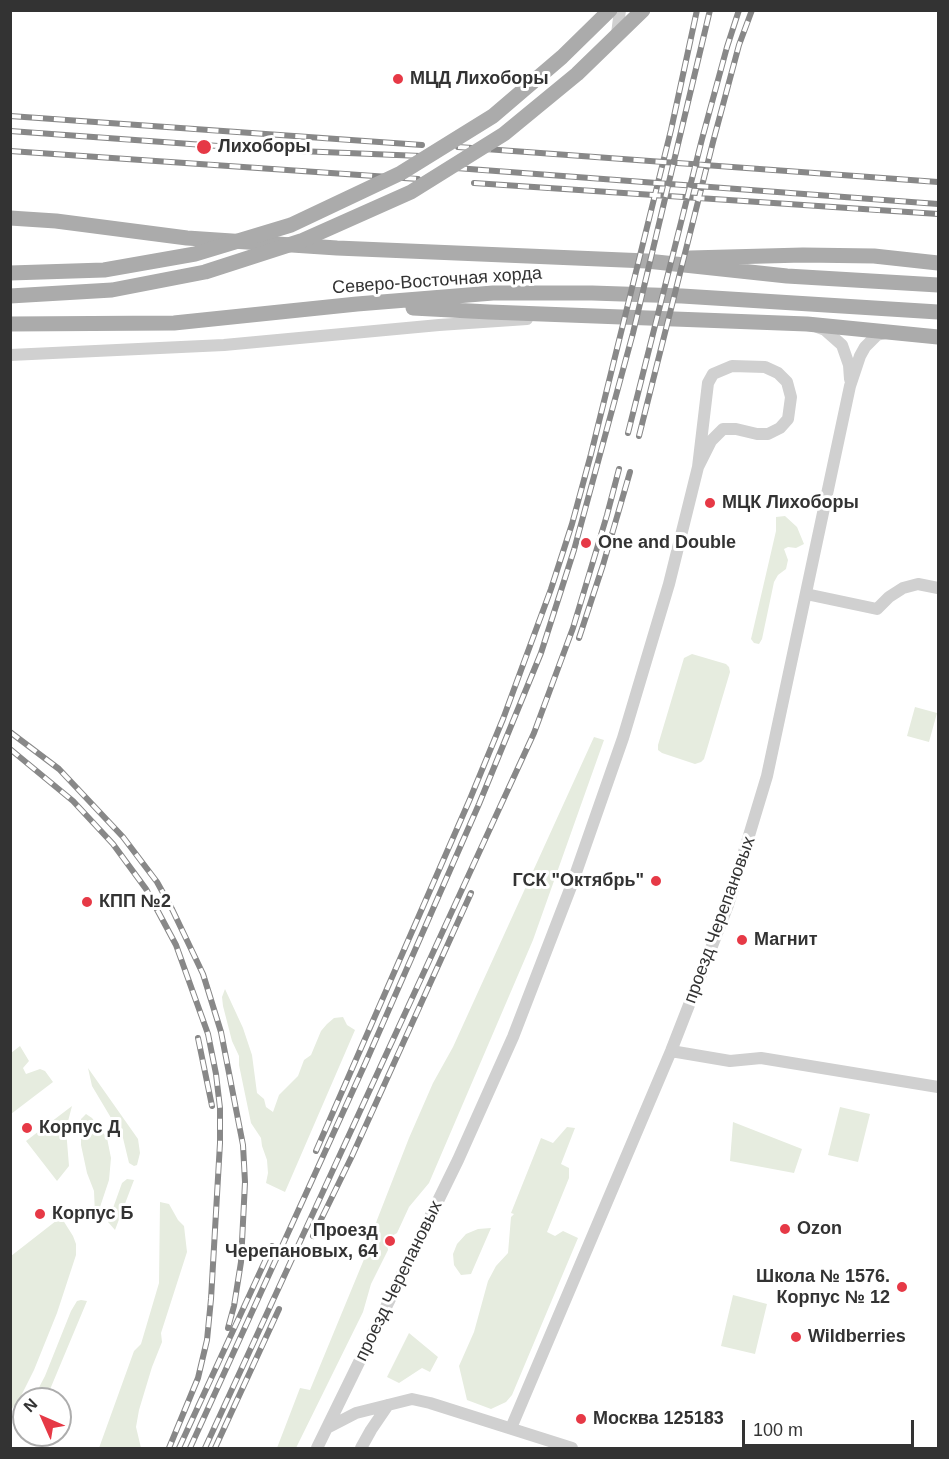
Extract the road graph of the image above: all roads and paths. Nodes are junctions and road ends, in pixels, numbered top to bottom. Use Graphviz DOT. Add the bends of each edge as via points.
graph roads {
  1 [pos="610,10"];
  2 [pos="620,10"];
  3 [pos="643,10"];
  4 [pos="617,34"];
  5 [pos="10,218"];
  6 [pos="33,219"];
  7 [pos="10,224"];
  8 [pos="647,261"];
  9 [pos="939,262"];
  10 [pos="10,273"];
  11 [pos="939,285"];
  12 [pos="10,296"];
  13 [pos="357,304"];
  14 [pos="939,312"];
  15 [pos="597,315"];
  16 [pos="10,324"];
  17 [pos="807,324"];
  18 [pos="891,332"];
  19 [pos="939,337"];
  20 [pos="10,355"];
  21 [pos="850,386"];
  22 [pos="698,467"];
  23 [pos="939,588"];
  24 [pos="806,594"];
  25 [pos="671,1051"];
  26 [pos="939,1087"];
  27 [pos="388,1405"];
  28 [pos="327,1428"];
  29 [pos="511,1428"];
  30 [pos="317,1449"];
  31 [pos="362,1449"];
  32 [pos="572,1449"];
  1 -- 10 [label="main road, bridge" via="493,116 401,173 291,225 195,254 104,270"];
  2 -- 4 [label="street"];
  3 -- 12 [label="main road, bridge" via="577,74 504,134 411,192 301,241 205,272 112,290"];
  5 -- 6 [label="main road, Северо-Восточная хорда"];
  6 -- 7 [label="street"];
  6 -- 8 [label="main road, Северо-Восточная хорда" via="337,248"];
  8 -- 9 [label="main road" via="803,255"];
  8 -- 11 [label="main road, Северо-Восточная хорда" via="787,276"];
  13 -- 14 [label="main road, Северо-Восточная хорда" via="493,293 592,293"];
  13 -- 15 [label="main road"];
  13 -- 16 [label="main road, Северо-Восточная хорда" via="174,323"];
  15 -- 17 [label="main road"];
  15 -- 20 [label="street" via="224,345"];
  17 -- 18 [label="main road"];
  17 -- 21 [label="street, проезд Черепановых" via="825,330 842,345 849,365"];
  18 -- 19 [label="main road"];
  18 -- 21 [label="street, проезд Черепановых" via="877,335 865,347"];
  21 -- 24 [label="street, проезд Черепановых"];
  22 -- 22 [label="street" via="711,441 723,429 768,434 784,424 791,397 787,382 778,373 765,367 732,366 713,374 708,383"];
  22 -- 28 [label="street, проезд Черепановых" via="669,584 623,738 513,1037 458,1160"];
  23 -- 24 [label="street" via="918,584 903,588 877,609"];
  24 -- 25 [label="street, проезд Черепановых" via="772,756 751,834"];
  25 -- 26 [label="street" via="730,1061 761,1058"];
  25 -- 29 [label="street, проезд Черепановых"];
  27 -- 28 [label="street" via="356,1413"];
  27 -- 29 [label="street" via="412,1399 430,1402"];
  27 -- 31 [label="street"];
  28 -- 30 [label="street, проезд Черепановых"];
  29 -- 32 [label="street"];
}
